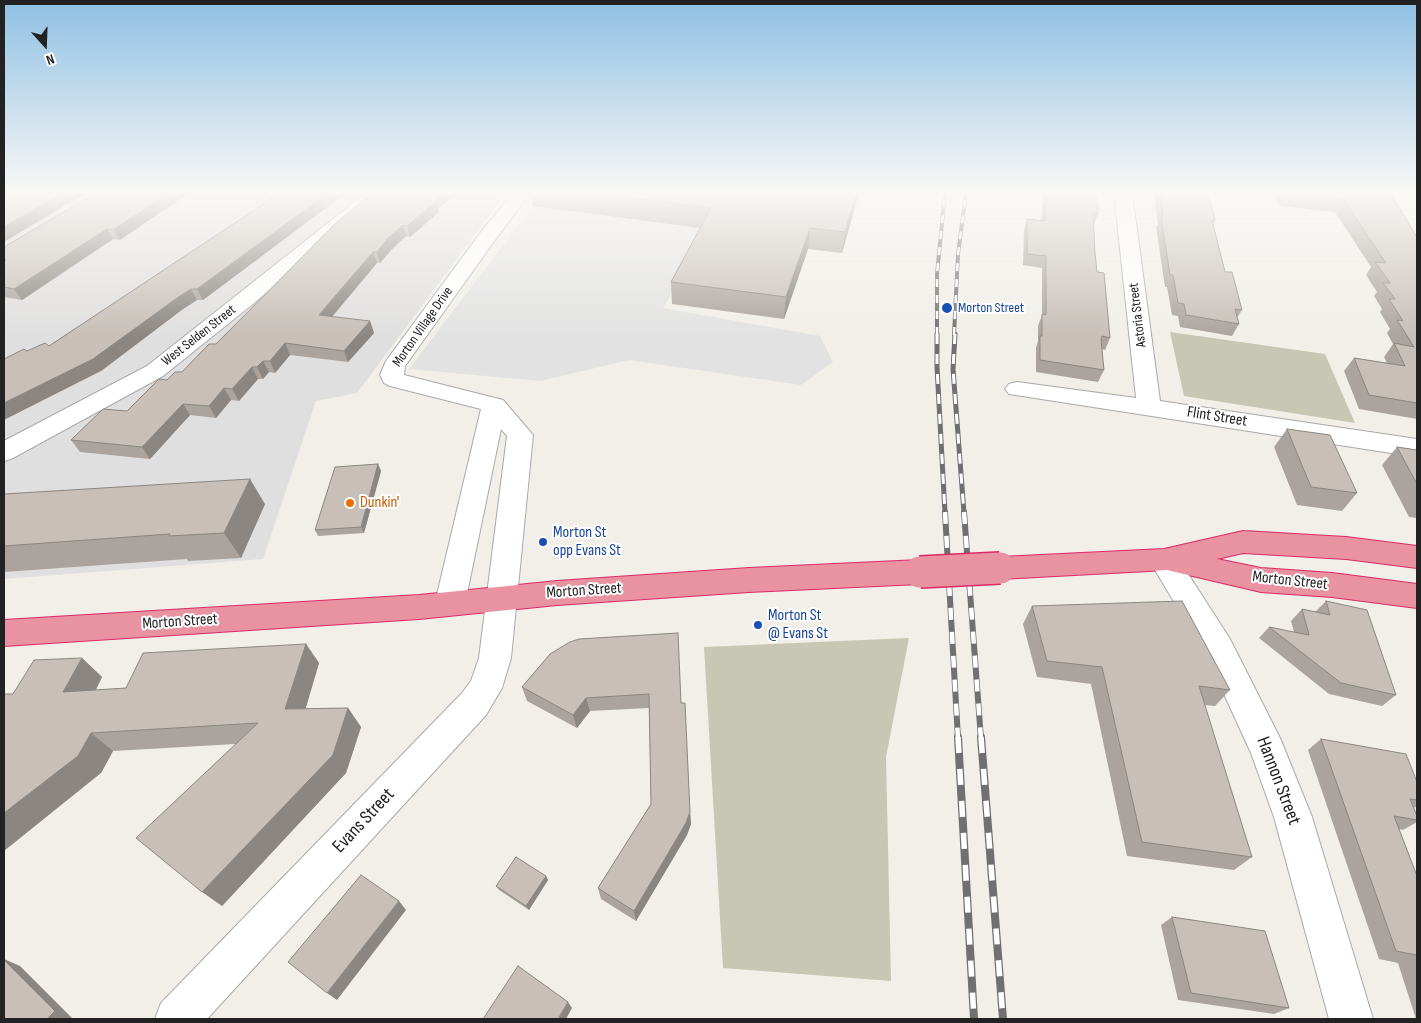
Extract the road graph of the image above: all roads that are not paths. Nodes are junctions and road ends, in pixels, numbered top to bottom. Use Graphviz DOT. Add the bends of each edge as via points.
graph roads {
  1 [pos="319,241"];
  2 [pos="485,241"];
  3 [pos="1129,241"];
  4 [pos="1016,389"];
  5 [pos="494,405"];
  6 [pos="1149,407"];
  7 [pos="1417,448"];
  8 [pos="4,452"];
  9 [pos="1417,557"];
  10 [pos="1164,560"];
  11 [pos="1417,596"];
  12 [pos="501,597"];
  13 [pos="450,603"];
  14 [pos="4,633"];
  15 [pos="185,1017"];
  16 [pos="1351,1019"];
  1 -- 8 [label="street, West Selden Street" via="155,371"];
  2 -- 5 [label="street, Morton Village Drive" via="394,366 392,378"];
  3 -- 6 [label="street, Astoria Street"];
  4 -- 6 [label="street, Flint Street"];
  5 -- 12 [label="street" via="520,435"];
  5 -- 13 [label="street"];
  6 -- 7 [label="street, Flint Street"];
  9 -- 10 [label="highway, Morton Street" via="1346,548 1242,542"];
  10 -- 11 [label="highway, Morton Street" via="1261,580"];
  10 -- 12 [label="highway, Morton Street, bridge" via="748,580"];
  10 -- 16 [label="street, Hannon Street" via="1218,649 1268,750 1293,817"];
  12 -- 13 [label="highway, Morton Street"];
  12 -- 15 [label="street, Evans Street" via="492,670 474,704"];
  13 -- 14 [label="highway, Morton Street"];
}
